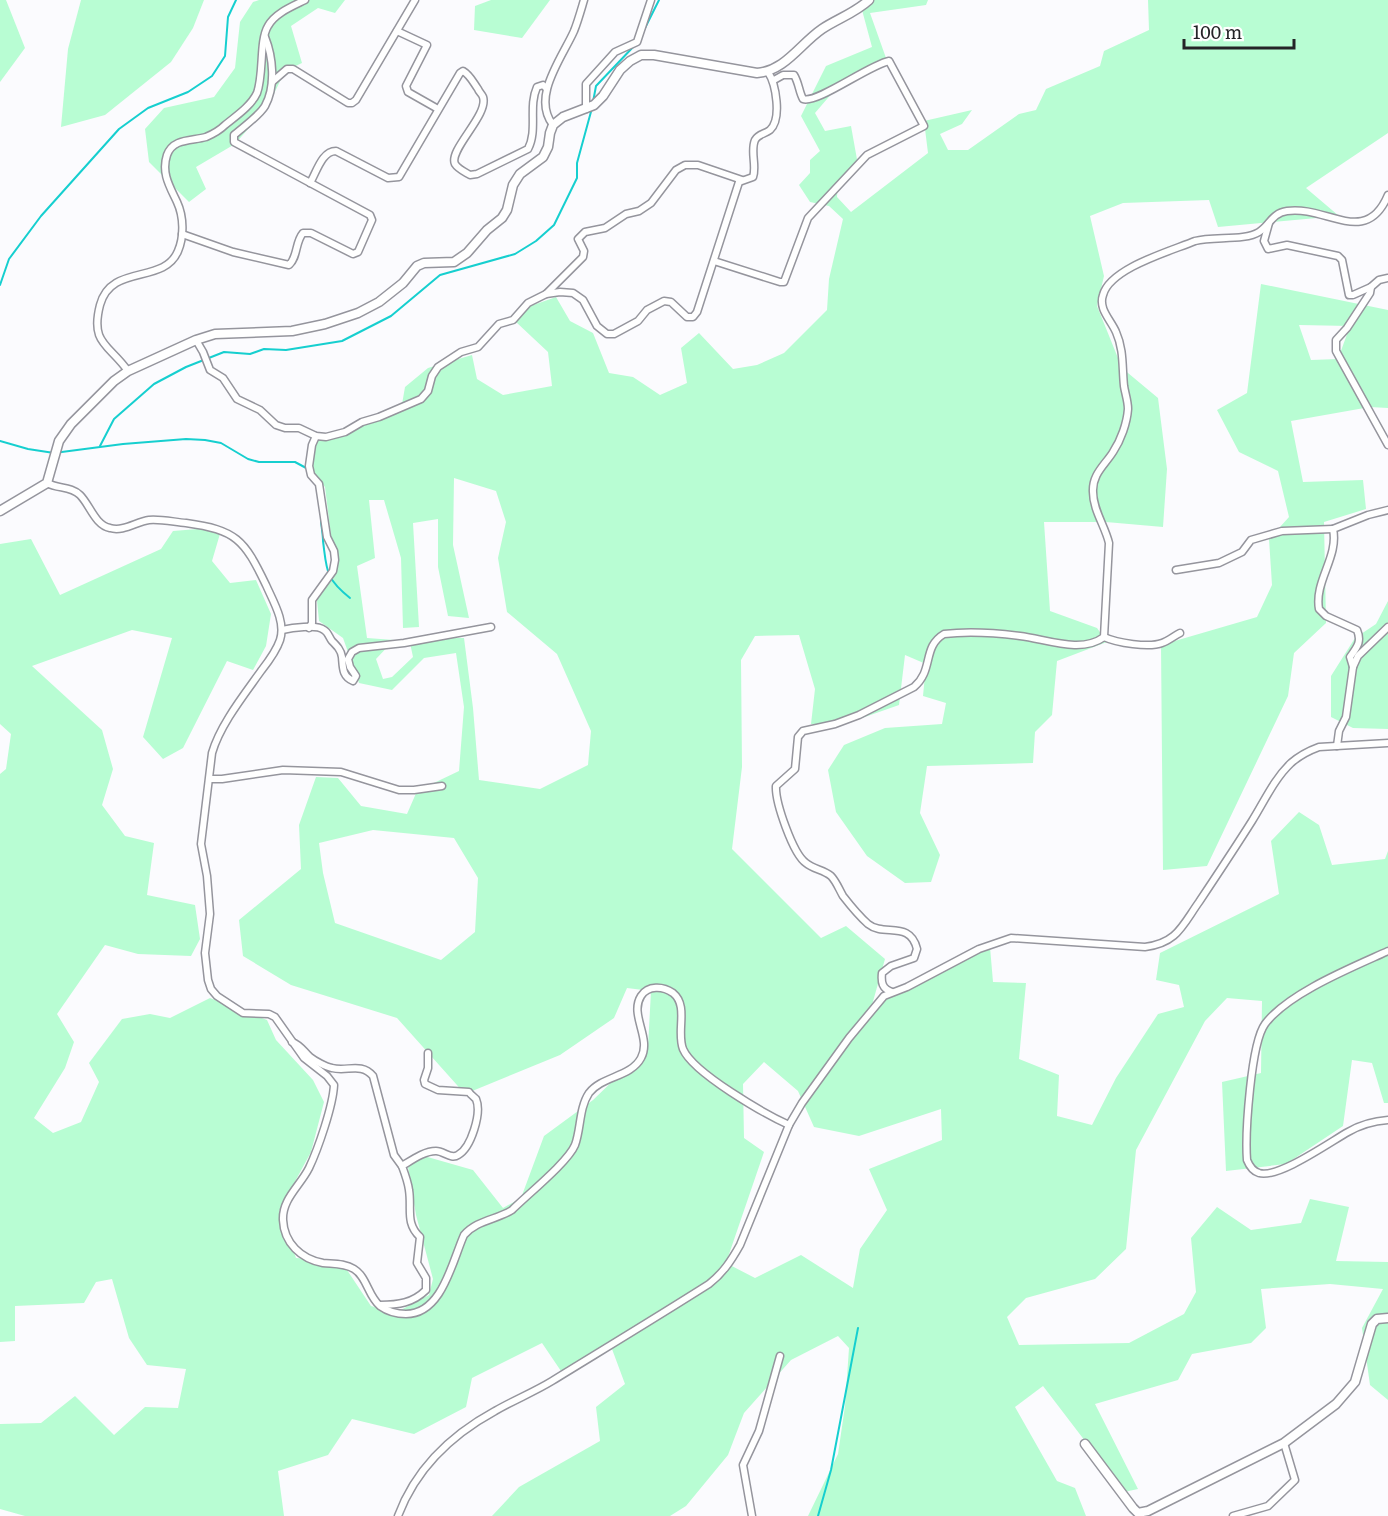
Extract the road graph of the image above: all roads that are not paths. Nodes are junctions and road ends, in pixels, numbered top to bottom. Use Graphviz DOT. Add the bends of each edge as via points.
graph roads {
  1 [pos="305,0"];
  2 [pos="415,0"];
  3 [pos="584,0"];
  4 [pos="651,0"];
  5 [pos="869,0"];
  6 [pos="397,31"];
  7 [pos="265,37"];
  8 [pos="771,76"];
  9 [pos="272,82"];
  10 [pos="546,88"];
  11 [pos="438,109"];
  12 [pos="586,109"];
  13 [pos="553,125"];
  14 [pos="742,180"];
  15 [pos="310,183"];
  16 [pos="1388,195"];
  17 [pos="1270,219"];
  18 [pos="182,234"];
  19 [pos="714,261"];
  20 [pos="1388,278"];
  21 [pos="1371,287"];
  22 [pos="546,294"];
  23 [pos="199,346"];
  24 [pos="128,371"];
  25 [pos="316,436"];
  26 [pos="1388,445"];
  27 [pos="47,483"];
  28 [pos="1388,510"];
  29 [pos="0,511"];
  30 [pos="1333,529"];
  31 [pos="1176,570"];
  32 [pos="491,627"];
  33 [pos="1388,627"];
  34 [pos="309,628"];
  35 [pos="282,630"];
  36 [pos="1180,633"];
  37 [pos="1104,637"];
  38 [pos="1353,668"];
  39 [pos="1388,743"];
  40 [pos="1337,746"];
  41 [pos="210,778"];
  42 [pos="442,786"];
  43 [pos="1388,951"];
  44 [pos="891,992"];
  45 [pos="291,1042"];
  46 [pos="428,1053"];
  47 [pos="1388,1120"];
  48 [pos="789,1125"];
  49 [pos="402,1166"];
  50 [pos="380,1305"];
  51 [pos="1388,1318"];
  52 [pos="780,1356"];
  53 [pos="1284,1443"];
  54 [pos="1085,1444"];
  55 [pos="398,1516"];
  56 [pos="752,1516"];
  57 [pos="1233,1516"];
  1 -- 7 [label="street" via="276,16"];
  2 -- 6 [label="street"];
  3 -- 10 [label="street"];
  4 -- 12 [label="street" via="640,37 615,52 586,84"];
  5 -- 8 [label="street" via="821,30"];
  6 -- 9 [label="street" via="352,103 293,69 287,69"];
  6 -- 11 [label="street" via="427,45 406,86 408,92"];
  7 -- 9 [label="street" via="271,52"];
  7 -- 18 [label="street" via="257,93 251,103 220,129 182,141 167,156 167,184 178,205"];
  8 -- 12 [label="street" via="641,55 620,70 603,96"];
  8 -- 14 [label="street" via="776,98 775,122 753,143 755,171 753,177"];
  8 -- 19 [label="street" via="794,75 800,95 808,101 889,62 924,126 867,155 807,218 784,282"];
  9 -- 15 [label="street" via="265,107 233,139"];
  10 -- 11 [label="street" via="537,87 533,97 532,141 528,149 470,176 457,167 454,156 469,134 483,98 466,72 460,73"];
  10 -- 13 [label="street" via="547,117"];
  11 -- 15 [label="street" via="399,177 388,178 330,151"];
  12 -- 13 [label="street"];
  13 -- 23 [label="street" via="543,157 520,174 502,218 454,262 417,266 379,302 325,324 292,331 215,334"];
  14 -- 19 [label="street"];
  14 -- 22 [label="street" via="698,165 676,170 639,211 626,214 605,228 585,232 578,239 583,256"];
  15 -- 18 [label="street" via="370,215 372,220 358,252 353,254 311,233 303,233 289,265 232,252"];
  16 -- 17 [label="street" via="1376,215 1365,222 1303,211 1278,213"];
  17 -- 21 [label="street" via="1264,241 1268,249 1287,245 1338,256 1349,295"];
  17 -- 37 [label="street" via="1250,236 1205,238 1124,270 1103,295 1103,310 1122,348 1128,407 1119,440 1099,469 1093,490 1109,543"];
  18 -- 24 [label="street" via="171,262 119,280 101,302 98,334"];
  19 -- 22 [label="street" via="693,317 664,301 614,334 597,326 583,300 573,293"];
  20 -- 21 [label="street"];
  21 -- 26 [label="street" via="1335,346"];
  22 -- 25 [label="street" via="528,303 513,320 491,330 478,347 461,352 438,367 421,399 345,432"];
  23 -- 24 [label="street"];
  23 -- 25 [label="street" via="210,370 222,378 237,399 260,410 276,424"];
  24 -- 27 [label="street" via="58,441"];
  25 -- 34 [label="street" via="309,466 319,484 327,537 335,560 333,571 312,600"];
  27 -- 29 [label="street"];
  27 -- 35 [label="street" via="76,491 105,527 113,529 157,519 227,531 239,540 264,581"];
  28 -- 30 [label="street"];
  30 -- 31 [label="street" via="1282,531 1251,540 1242,552 1219,563"];
  30 -- 38 [label="street" via="1330,561 1320,583 1319,609 1358,630 1361,638 1350,657"];
  32 -- 34 [label="street" via="359,648 348,659 356,676 353,681 342,668 342,655 326,631"];
  33 -- 38 [label="street" via="1358,656"];
  34 -- 35 [label="street"];
  35 -- 41 [label="street" via="276,651 215,743"];
  36 -- 37 [label="street" via="1161,644"];
  37 -- 44 [label="street" via="1075,645 1019,636 944,634 932,645 926,672 914,687 859,715 803,731 798,737 795,769 776,786 775,792 786,827 800,858 831,876 844,898 867,923 912,937 917,949 914,958 882,973 883,985"];
  38 -- 40 [label="street"];
  39 -- 40 [label="street"];
  40 -- 44 [label="street" via="1308,751 1291,763 1181,930 1171,939 1145,947 1011,939 979,949"];
  41 -- 42 [label="street" via="283,770 341,772 399,790"];
  41 -- 45 [label="street" via="201,844 210,914 205,953 208,980 217,996 233,1007 275,1017"];
  43 -- 47 [label="street" via="1306,992 1264,1025 1254,1058 1247,1160 1259,1173 1275,1172 1349,1131"];
  44 -- 48 [label="street" via="849,1038"];
  45 -- 49 [label="street" via="312,1059 333,1068 359,1068 373,1076 394,1155"];
  45 -- 50 [label="street" via="332,1080 334,1092 311,1164 283,1209 283,1229 300,1255 357,1270"];
  46 -- 49 [label="street" via="425,1084 438,1090 469,1092 475,1099 473,1136 459,1155 452,1157 435,1150"];
  48 -- 50 [label="street" via="726,1089 690,1060 680,1037 681,1004 669,990 651,988 639,998 645,1041 641,1059 589,1093 575,1146 568,1157 512,1210 470,1228 429,1306 402,1314"];
  48 -- 55 [label="street" via="740,1245 721,1274 537,1390 457,1434 424,1467"];
  49 -- 50 [label="street" via="409,1190 412,1230 420,1237 417,1263 426,1278 426,1290 418,1299"];
  51 -- 53 [label="street" via="1372,1324 1351,1387 1336,1404"];
  52 -- 56 [label="street" via="759,1431 743,1465"];
  53 -- 54 [label="street" via="1160,1506 1138,1513"];
  53 -- 57 [label="street" via="1295,1480 1268,1506"];
}
